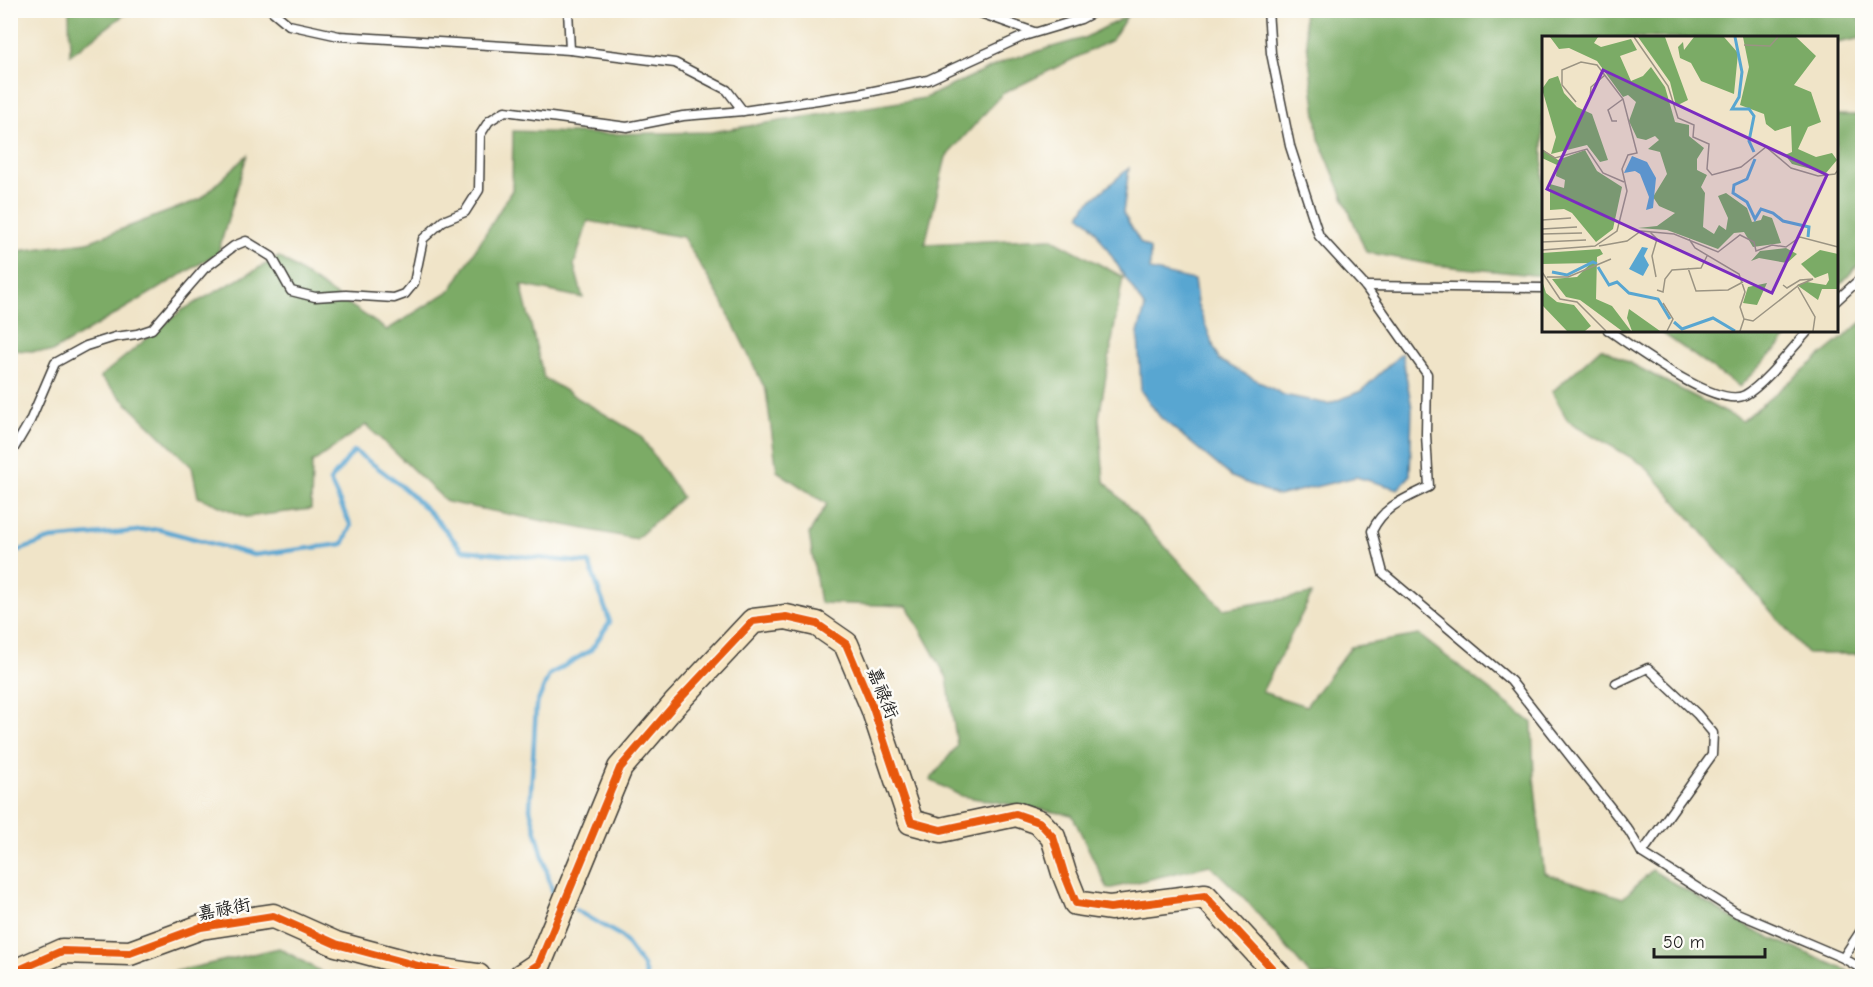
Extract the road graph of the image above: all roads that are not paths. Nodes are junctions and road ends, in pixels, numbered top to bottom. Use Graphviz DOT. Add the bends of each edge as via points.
graph roads {
  1 [pos="271,10"];
  2 [pos="568,10"];
  3 [pos="972,10"];
  4 [pos="1098,10"];
  5 [pos="1268,10"];
  6 [pos="1035,32"];
  7 [pos="570,50"];
  8 [pos="743,111"];
  9 [pos="1863,277"];
  10 [pos="1365,286"];
  11 [pos="1542,288"];
  12 [pos="1837,300"];
  13 [pos="1611,332"];
  14 [pos="1807,332"];
  15 [pos="10,455"];
  16 [pos="1616,684"];
  17 [pos="1642,853"];
  18 [pos="1863,929"];
  19 [pos="1843,958"];
  20 [pos="1863,969"];
  21 [pos="10,974"];
  22 [pos="478,976"];
  23 [pos="521,976"];
  24 [pos="1279,976"];
  1 -- 7 [label="lane" via="290,25 339,36"];
  2 -- 7 [label="lane"];
  3 -- 6 [label="lane"];
  4 -- 6 [label="lane"];
  5 -- 10 [label="lane" via="1271,53 1290,146 1319,236"];
  6 -- 8 [label="lane" via="928,80"];
  7 -- 8 [label="lane" via="675,63 728,90"];
  8 -- 15 [label="lane" via="627,127 505,111 489,121 480,135 479,190 465,212 443,221 423,239 414,283 405,294 394,298 315,297 291,291 272,257 246,241 205,268 152,329 86,346 55,363 30,421"];
  9 -- 12 [label="lane"];
  10 -- 11 [label="lane"];
  10 -- 17 [label="lane" via="1427,374 1429,487 1395,504 1378,518 1371,531 1383,573 1511,681"];
  13 -- 14 [label="lane" via="1700,389 1730,399 1744,396 1760,383"];
  16 -- 17 [label="lane" via="1648,668 1713,732 1712,756"];
  17 -- 19 [label="lane" via="1737,913"];
  18 -- 19 [label="lane"];
  19 -- 20 [label="lane"];
  21 -- 22 [label="street, 嘉祿街" via="62,951 130,953 201,927 273,916 336,944 430,969"];
  23 -- 24 [label="street, 嘉祿街" via="539,964 620,768 753,621 786,617 817,624 846,644 873,708 911,822 941,831 1016,814 1040,822 1053,837 1076,903 1110,908 1205,896"];
}
